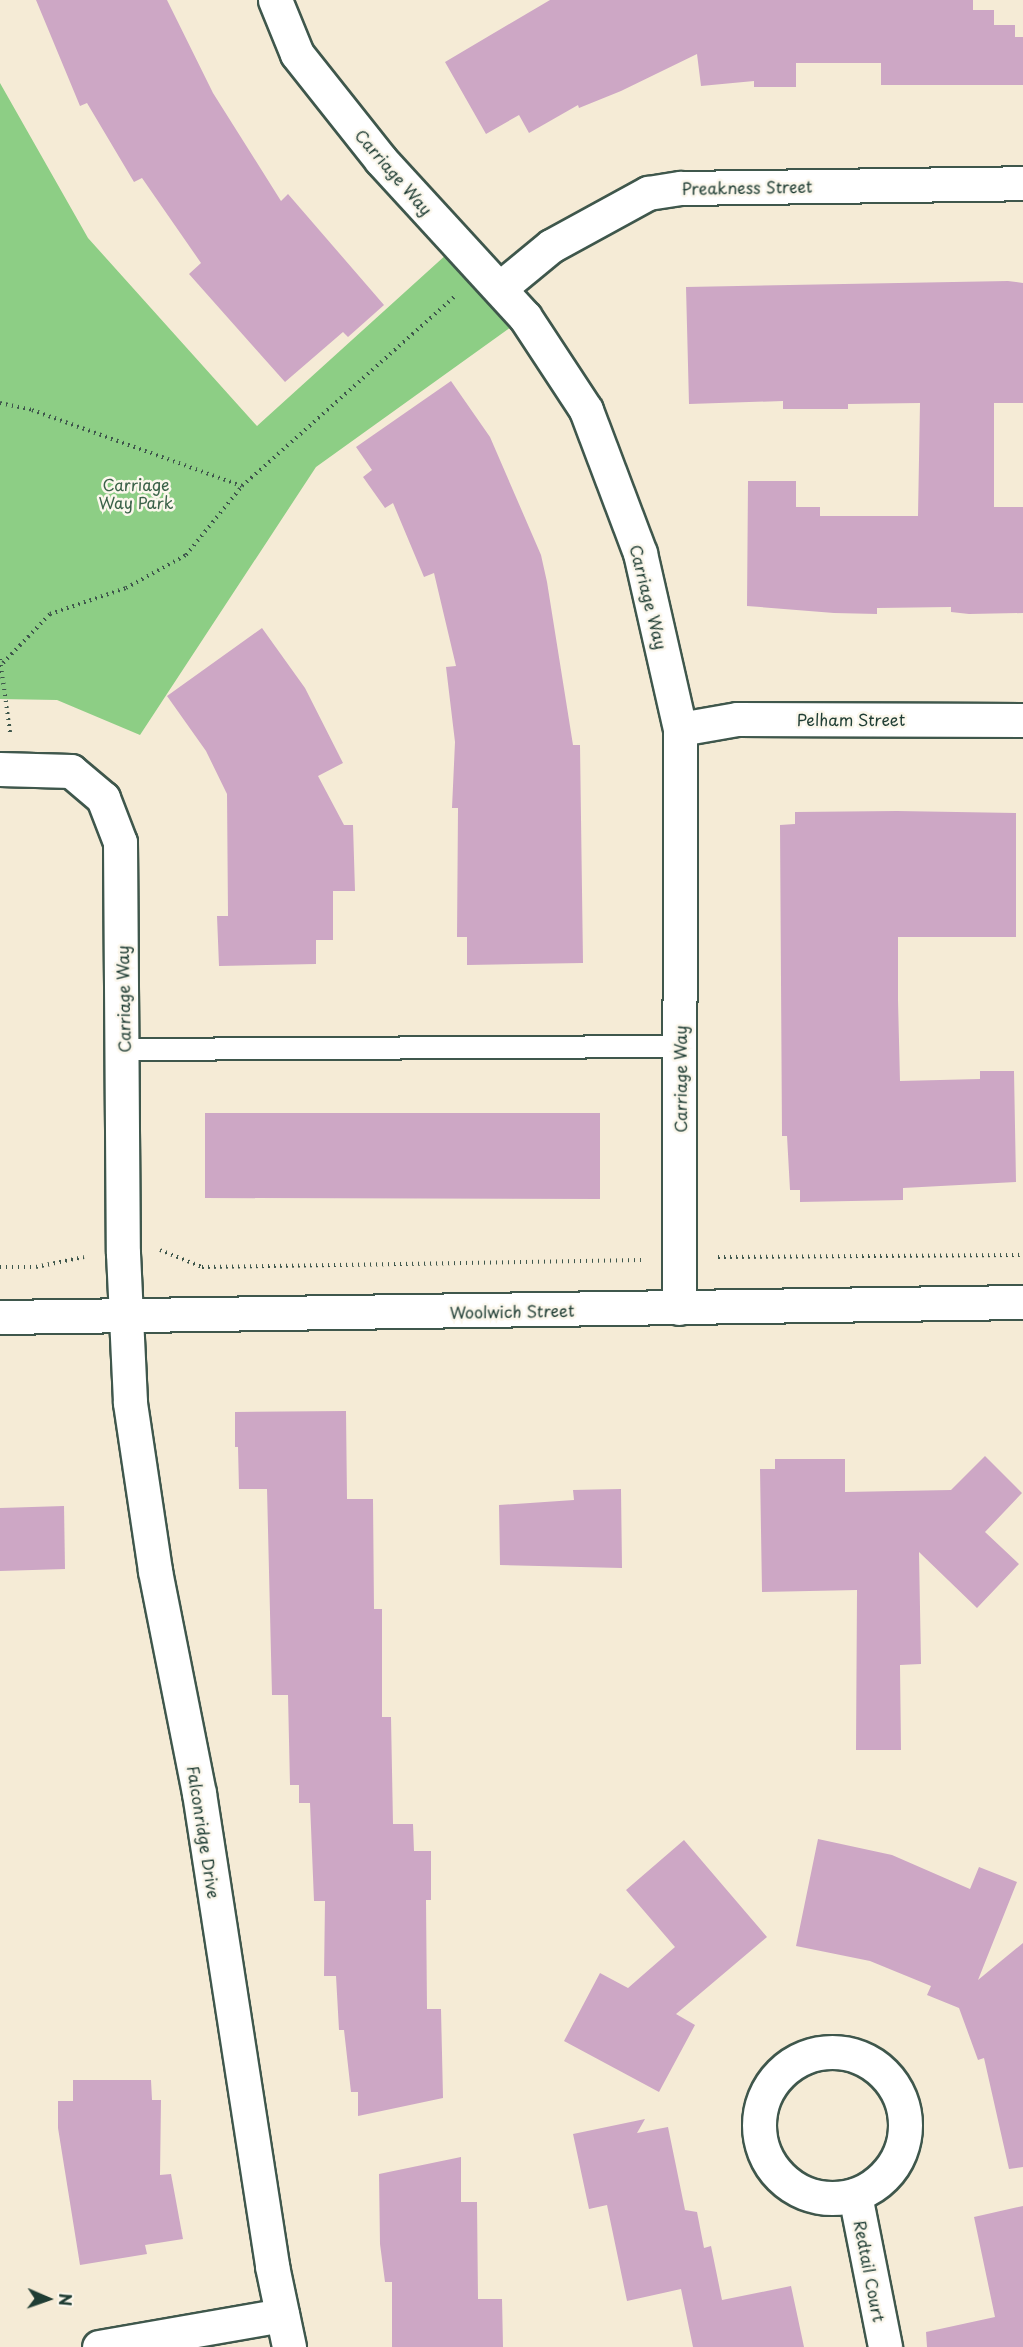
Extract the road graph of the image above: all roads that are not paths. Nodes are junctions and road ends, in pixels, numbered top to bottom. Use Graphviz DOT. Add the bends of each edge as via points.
graph roads {
  1 [pos="275,0"];
  2 [pos="1023,183"];
  3 [pos="492,280"];
  4 [pos="1023,720"];
  5 [pos="680,729"];
  6 [pos="7,770"];
  7 [pos="680,1046"];
  8 [pos="124,1049"];
  9 [pos="1023,1302"];
  10 [pos="679,1308"];
  11 [pos="0,1317"];
  12 [pos="126,1317"];
  13 [pos="855,2195"];
  14 [pos="282,2315"];
  15 [pos="99,2347"];
  16 [pos="289,2347"];
  17 [pos="885,2347"];
  1 -- 3 [label="street, Carriage Way" via="297,54 381,160"];
  2 -- 3 [label="street, Preakness Street" via="681,188 648,193"];
  3 -- 5 [label="street, Carriage Way" via="525,317 586,410 640,553"];
  4 -- 5 [label="street, Pelham Street" via="737,719"];
  5 -- 7 [label="street, Carriage Way"];
  6 -- 8 [label="street, Carriage Way" via="71,771 103,798 120,842"];
  7 -- 8 [label="lane"];
  7 -- 10 [label="street, Carriage Way"];
  8 -- 12 [label="street, Carriage Way"];
  9 -- 10 [label="street, Woolwich Street"];
  10 -- 12 [label="street, Woolwich Street"];
  11 -- 12 [label="street, Woolwich Street"];
  12 -- 14 [label="street, Falconridge Drive" via="130,1403 154,1570 199,1792"];
  13 -- 13 [label="street" via="876,2184 898,2155 905,2132 899,2096 886,2075 866,2060 831,2052 806,2056 785,2069 768,2088 758,2125 762,2149 774,2172 793,2188 830,2199"];
  13 -- 17 [label="street, Redtail Court"];
  14 -- 15 [label="street"];
  14 -- 16 [label="street, Falconridge Drive"];
}
